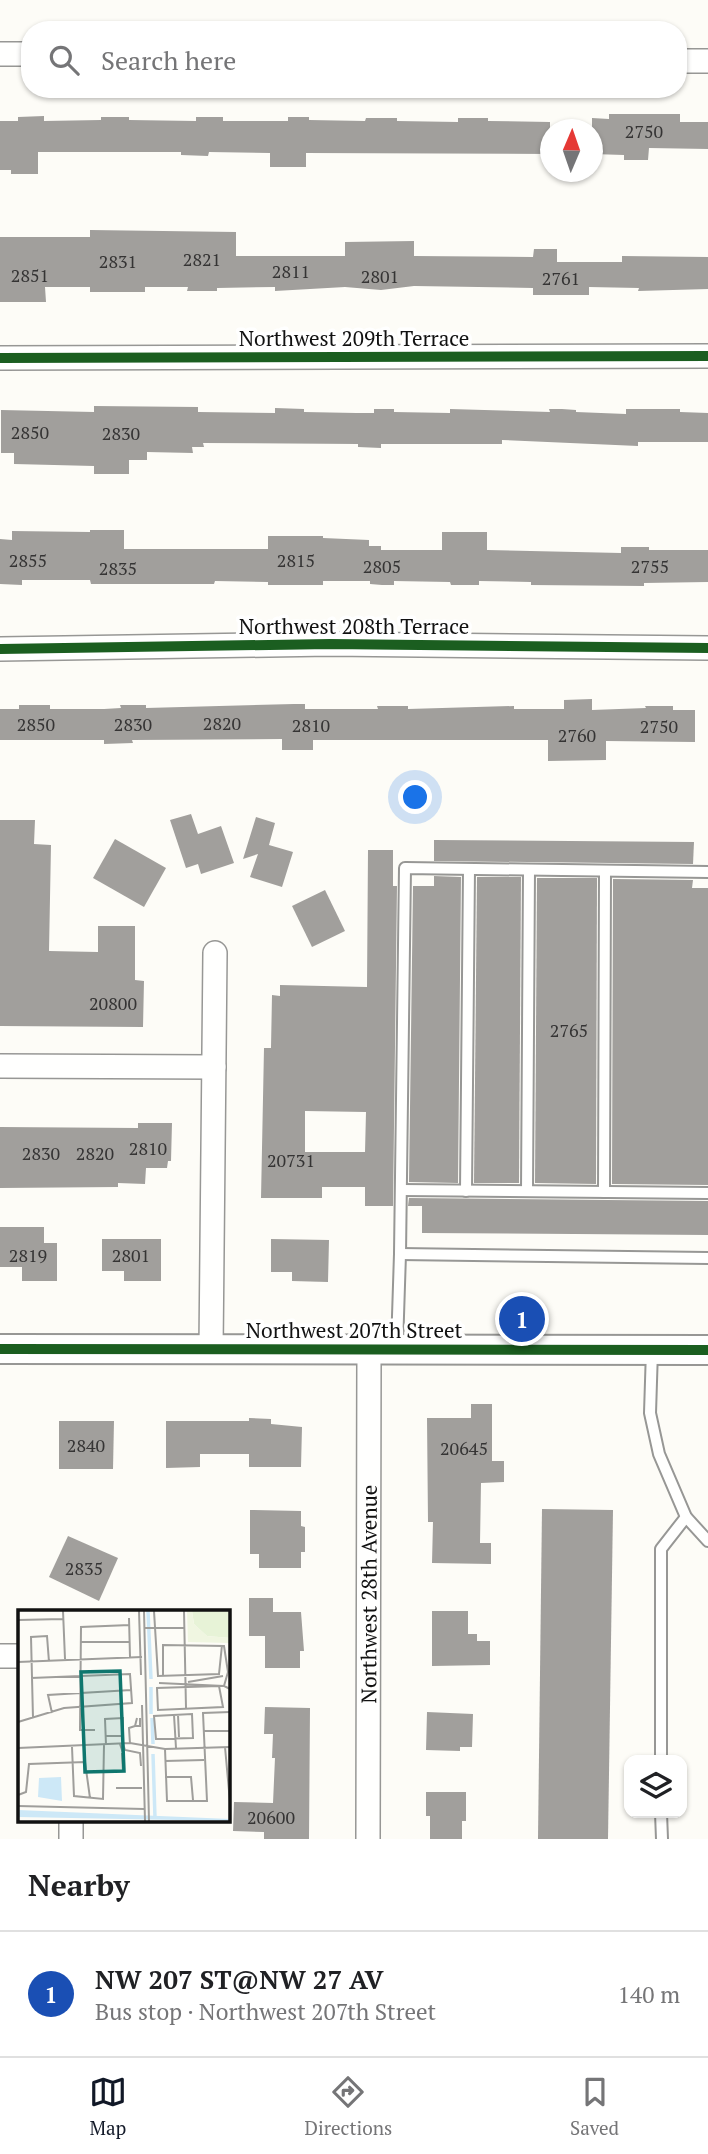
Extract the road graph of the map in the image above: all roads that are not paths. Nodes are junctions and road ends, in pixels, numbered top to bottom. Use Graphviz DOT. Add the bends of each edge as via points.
graph roads {
  1 [pos="0,54"];
  2 [pos="21,54"];
  3 [pos="687,61"];
  4 [pos="708,61"];
  5 [pos="708,356"];
  6 [pos="0,358"];
  7 [pos="708,648"];
  8 [pos="0,649"];
  9 [pos="469,869"];
  10 [pos="529,870"];
  11 [pos="606,871"];
  12 [pos="708,872"];
  13 [pos="215,953"];
  14 [pos="0,1066"];
  15 [pos="214,1067"];
  16 [pos="402,1190"];
  17 [pos="466,1191"];
  18 [pos="527,1191"];
  19 [pos="604,1192"];
  20 [pos="708,1193"];
  21 [pos="401,1254"];
  22 [pos="708,1258"];
  23 [pos="0,1349"];
  24 [pos="211,1349"];
  25 [pos="369,1350"];
  26 [pos="397,1350"];
  27 [pos="652,1350"];
  28 [pos="708,1350"];
  29 [pos="686,1517"];
  30 [pos="708,1541"];
  31 [pos="0,1656"];
  32 [pos="18,1656"];
  33 [pos="661,1755"];
  34 [pos="661,1818"];
  35 [pos="368,1839"];
  36 [pos="662,1839"];
  1 -- 2 [label="street"];
  3 -- 4 [label="street"];
  5 -- 6 [label="street, Northwest 209th Terrace"];
  7 -- 8 [label="street, Northwest 208th Terrace" via="330,644"];
  9 -- 10 [label="lane"];
  9 -- 16 [label="lane" via="405,868"];
  9 -- 17 [label="lane"];
  10 -- 11 [label="lane"];
  10 -- 18 [label="lane"];
  11 -- 12 [label="lane"];
  11 -- 19 [label="lane"];
  13 -- 15 [label="street"];
  14 -- 15 [label="street"];
  15 -- 24 [label="street"];
  16 -- 17 [label="lane"];
  16 -- 21 [label="lane"];
  17 -- 18 [label="lane"];
  18 -- 19 [label="lane"];
  19 -- 20 [label="lane"];
  21 -- 22 [label="lane"];
  21 -- 26 [label="lane"];
  23 -- 24 [label="street, Northwest 207th Street"];
  24 -- 25 [label="street, Northwest 207th Street"];
  25 -- 26 [label="street, Northwest 207th Street"];
  25 -- 35 [label="street, Northwest 28th Avenue"];
  26 -- 27 [label="street, Northwest 207th Street"];
  27 -- 28 [label="street, Northwest 207th Street"];
  27 -- 29 [label="lane" via="650,1413 659,1454"];
  29 -- 30 [label="lane"];
  29 -- 33 [label="lane" via="661,1549"];
  31 -- 32 [label="street"];
  34 -- 36 [label="lane"];
}
